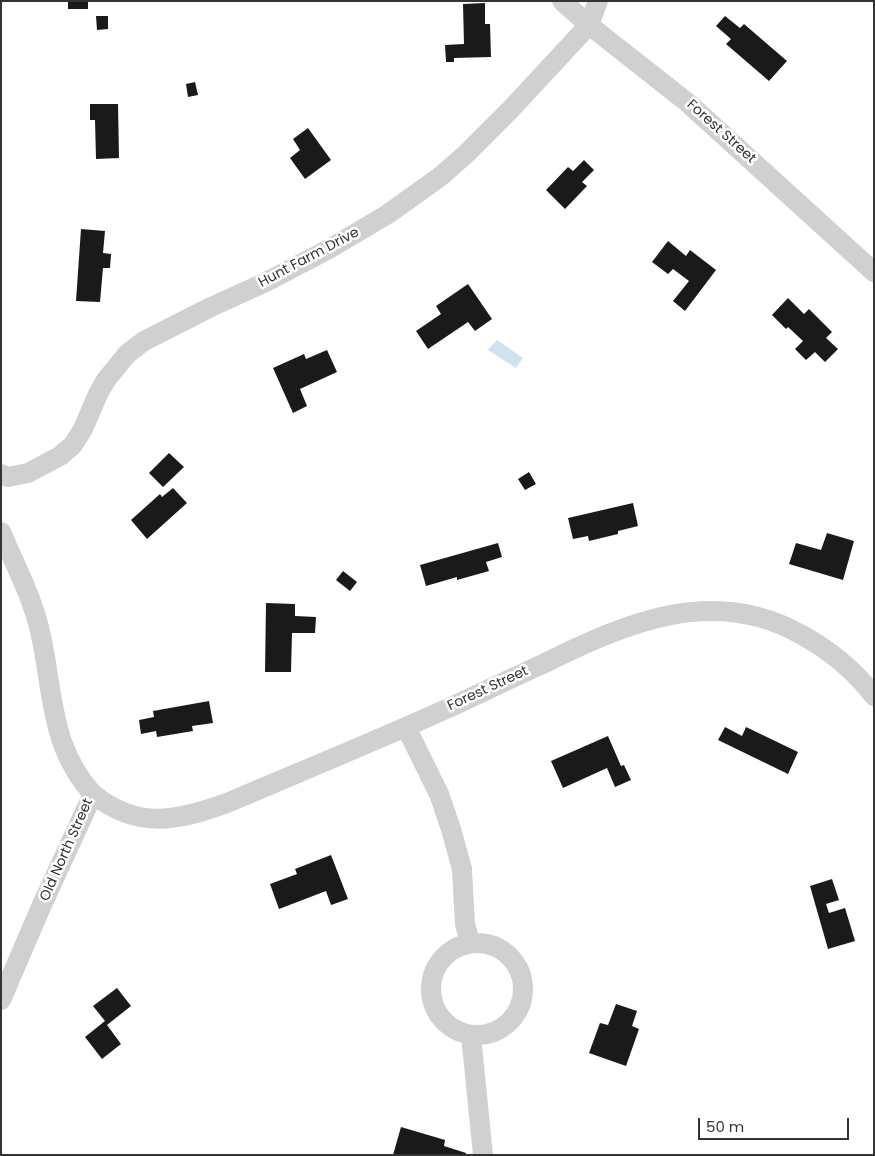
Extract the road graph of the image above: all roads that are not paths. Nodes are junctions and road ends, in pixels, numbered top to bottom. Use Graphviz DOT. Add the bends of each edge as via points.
graph roads {
  1 [pos="562,1"];
  2 [pos="598,1"];
  3 [pos="589,25"];
  4 [pos="874,272"];
  5 [pos="1,474"];
  6 [pos="1,532"];
  7 [pos="874,696"];
  8 [pos="406,727"];
  9 [pos="93,794"];
  10 [pos="470,942"];
  11 [pos="1,1000"];
  12 [pos="471,1035"];
  13 [pos="483,1155"];
  1 -- 3 [label="street, Forest Street"];
  2 -- 3 [label="street, Hunt Farm Drive"];
  3 -- 4 [label="street, Forest Street" via="703,116"];
  3 -- 5 [label="street, Hunt Farm Drive" via="511,109 435,180 388,214 329,249 144,341 127,354 106,380 73,445 28,473 8,477"];
  6 -- 9 [label="street, Old North Street" via="38,624 54,715 65,753"];
  7 -- 8 [label="street, Forest Street" via="834,656 790,628 743,614 695,611 670,614 599,637"];
  8 -- 9 [label="street, Forest Street" via="227,803 188,816 152,820 135,817 104,804"];
  8 -- 10 [label="street" via="439,794 451,829 462,869 465,924"];
  9 -- 11 [label="street, Old North Street"];
  10 -- 12 [label="street" via="444,956 431,982 431,996 444,1022 456,1031"];
  10 -- 12 [label="street" via="501,948 513,958 521,972 524,988 522,1004 502,1029"];
  12 -- 13 [label="street"];
}
